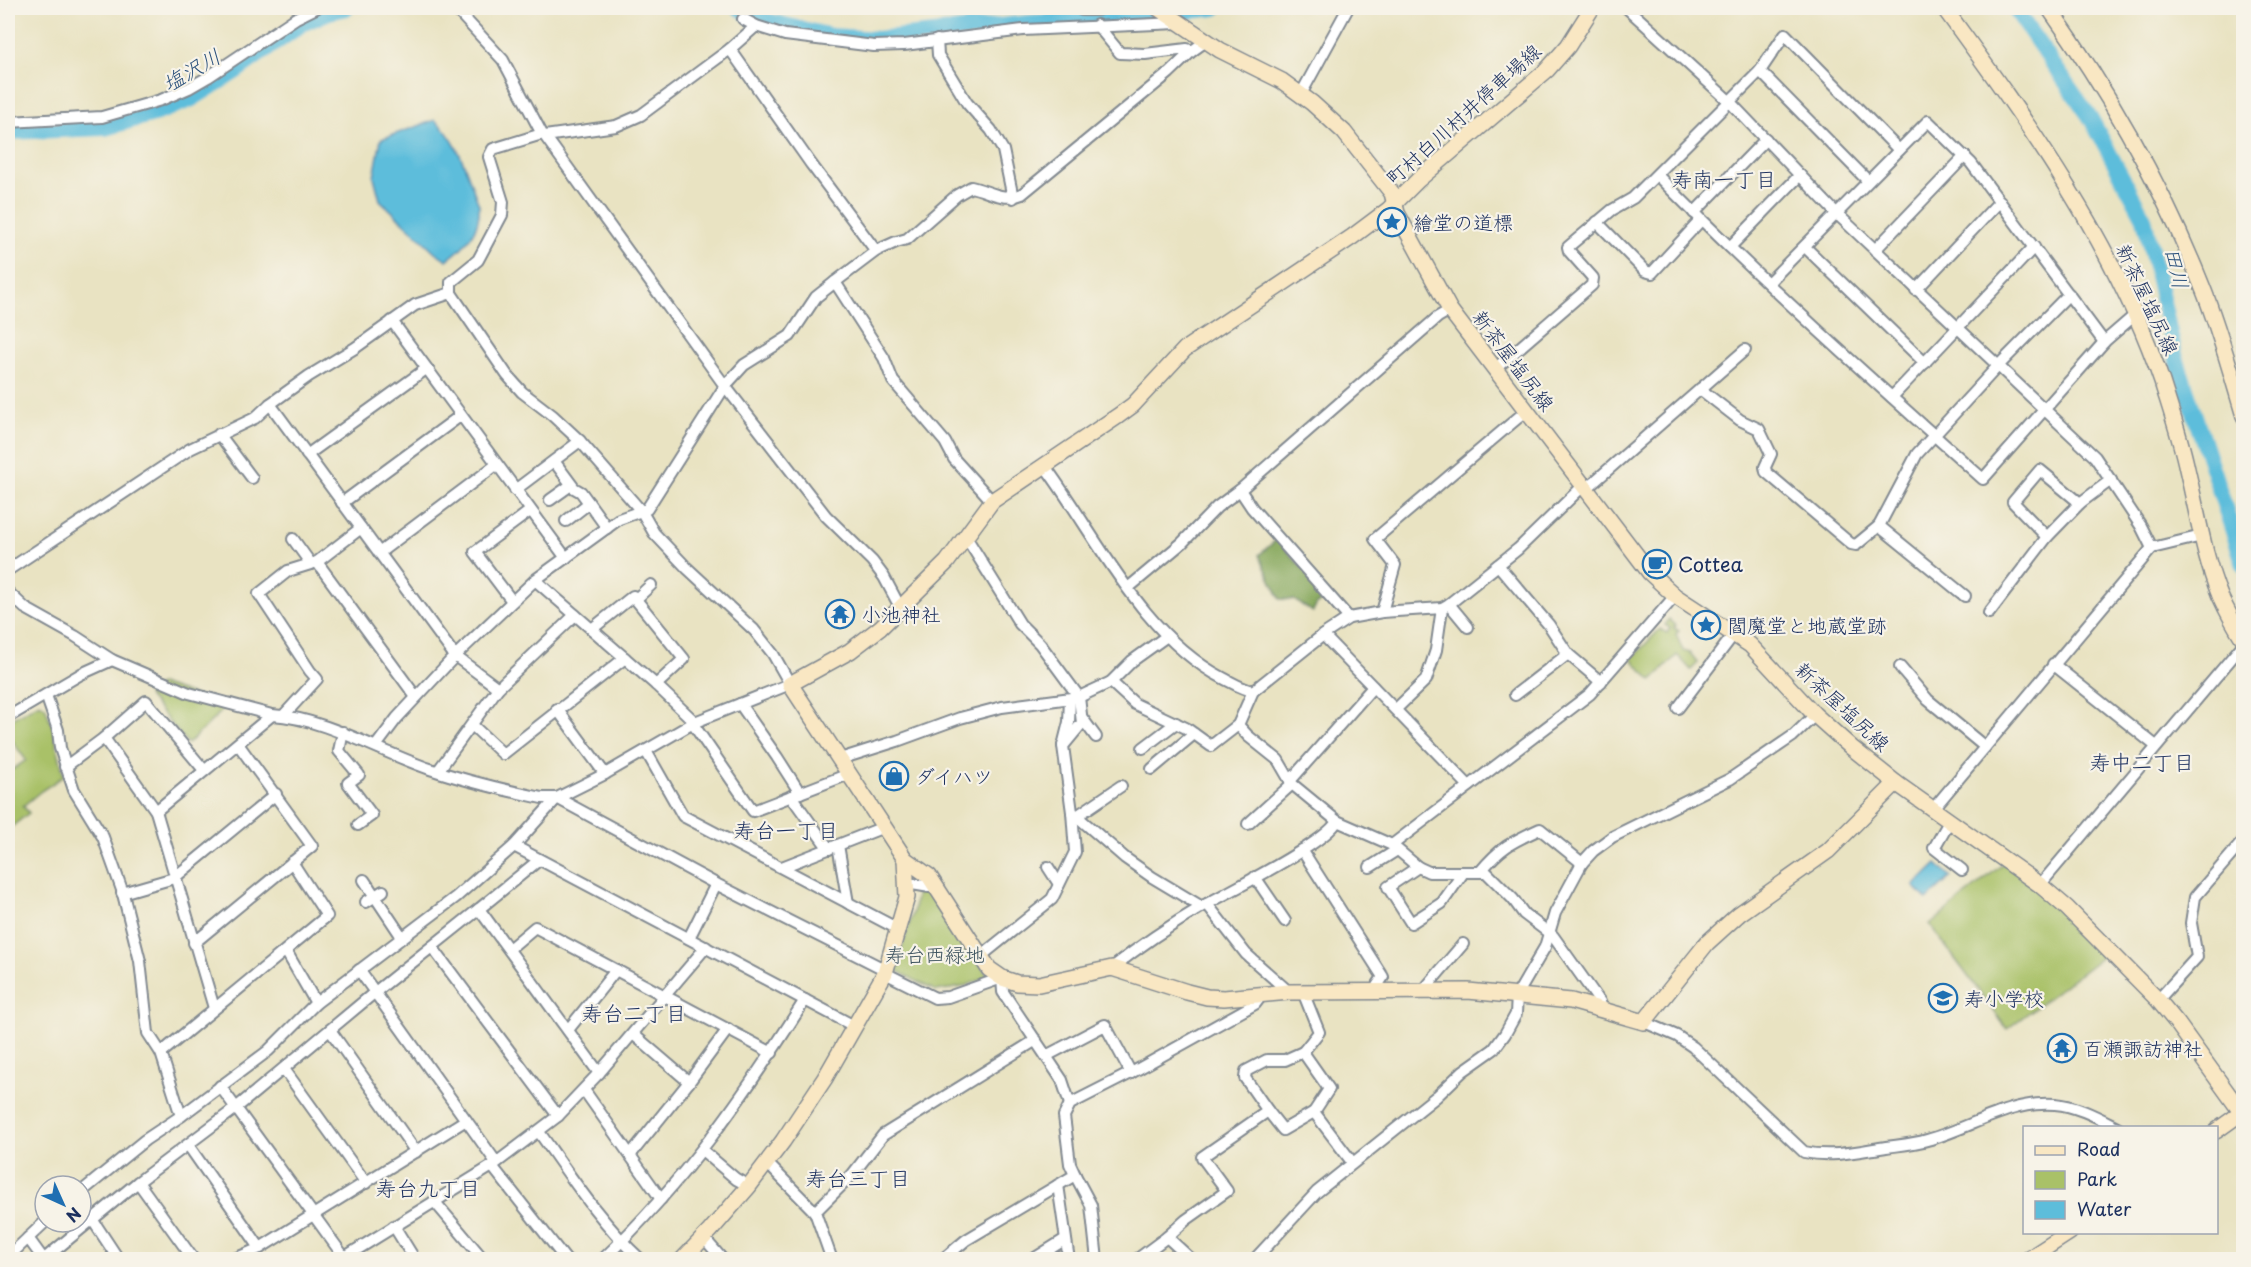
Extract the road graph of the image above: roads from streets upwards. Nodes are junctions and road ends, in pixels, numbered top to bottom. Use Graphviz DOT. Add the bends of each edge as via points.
graph roads {
  1 [pos="316,8"];
  2 [pos="456,8"];
  3 [pos="1082,8"];
  4 [pos="1097,8"];
  5 [pos="1158,8"];
  6 [pos="1348,8"];
  7 [pos="1592,8"];
  8 [pos="1627,8"];
  9 [pos="1944,8"];
  10 [pos="2049,8"];
  11 [pos="743,19"];
  12 [pos="1177,22"];
  13 [pos="1097,25"];
  14 [pos="756,26"];
  15 [pos="937,40"];
  16 [pos="1206,41"];
  17 [pos="730,49"];
  18 [pos="1192,51"];
  19 [pos="1760,71"];
  20 [pos="1301,94"];
  21 [pos="1729,101"];
  22 [pos="8,122"];
  23 [pos="1766,139"];
  24 [pos="1899,150"];
  25 [pos="1965,156"];
  26 [pos="1657,175"];
  27 [pos="1800,175"];
  28 [pos="1868,181"];
  29 [pos="1013,198"];
  30 [pos="2000,201"];
  31 [pos="1395,203"];
  32 [pos="1836,213"];
  33 [pos="1697,217"];
  34 [pos="1597,222"];
  35 [pos="1730,247"];
  36 [pos="1805,247"];
  37 [pos="2034,247"];
  38 [pos="876,250"];
  39 [pos="1875,250"];
  40 [pos="835,282"];
  41 [pos="1768,283"];
  42 [pos="1916,290"];
  43 [pos="451,293"];
  44 [pos="2069,294"];
  45 [pos="1450,310"];
  46 [pos="2135,315"];
  47 [pos="392,321"];
  48 [pos="1958,329"];
  49 [pos="2104,342"];
  50 [pos="1745,350"];
  51 [pos="1925,363"];
  52 [pos="1998,366"];
  53 [pos="426,369"];
  54 [pos="1495,369"];
  55 [pos="2239,385"];
  56 [pos="725,386"];
  57 [pos="1700,389"];
  58 [pos="1892,397"];
  59 [pos="270,404"];
  60 [pos="2044,410"];
  61 [pos="1526,411"];
  62 [pos="460,416"];
  63 [pos="2244,416"];
  64 [pos="219,434"];
  65 [pos="1935,436"];
  66 [pos="580,441"];
  67 [pos="307,454"];
  68 [pos="554,461"];
  69 [pos="496,465"];
  70 [pos="1044,465"];
  71 [pos="252,478"];
  72 [pos="2111,480"];
  73 [pos="571,484"];
  74 [pos="1585,487"];
  75 [pos="515,490"];
  76 [pos="1240,490"];
  77 [pos="550,500"];
  78 [pos="992,501"];
  79 [pos="342,503"];
  80 [pos="589,503"];
  81 [pos="2080,503"];
  82 [pos="530,511"];
  83 [pos="642,512"];
  84 [pos="566,521"];
  85 [pos="1879,526"];
  86 [pos="361,528"];
  87 [pos="608,528"];
  88 [pos="2202,536"];
  89 [pos="966,537"];
  90 [pos="2047,537"];
  91 [pos="292,539"];
  92 [pos="2152,548"];
  93 [pos="379,553"];
  94 [pos="566,558"];
  95 [pos="314,563"];
  96 [pos="1498,565"];
  97 [pos="8,570"];
  98 [pos="535,579"];
  99 [pos="651,585"];
  100 [pos="1128,588"];
  101 [pos="8,592"];
  102 [pos="1675,596"];
  103 [pos="1965,596"];
  104 [pos="636,600"];
  105 [pos="512,601"];
  106 [pos="1445,606"];
  107 [pos="900,607"];
  108 [pos="1382,612"];
  109 [pos="1989,613"];
  110 [pos="575,615"];
  111 [pos="1349,618"];
  112 [pos="1468,627"];
  113 [pos="592,629"];
  114 [pos="1734,634"];
  115 [pos="1323,635"];
  116 [pos="1167,636"];
  117 [pos="2242,644"];
  118 [pos="1568,654"];
  119 [pos="455,656"];
  120 [pos="625,658"];
  121 [pos="112,660"];
  122 [pos="2053,664"];
  123 [pos="1900,667"];
  124 [pos="1111,682"];
  125 [pos="1601,682"];
  126 [pos="790,684"];
  127 [pos="656,685"];
  128 [pos="1373,687"];
  129 [pos="498,688"];
  130 [pos="1252,691"];
  131 [pos="46,695"];
  132 [pos="1515,695"];
  133 [pos="416,697"];
  134 [pos="1075,698"];
  135 [pos="740,704"];
  136 [pos="1678,708"];
  137 [pos="557,709"];
  138 [pos="1396,709"];
  139 [pos="278,715"];
  140 [pos="1815,715"];
  141 [pos="8,717"];
  142 [pos="1082,718"];
  143 [pos="694,723"];
  144 [pos="1176,723"];
  145 [pos="472,725"];
  146 [pos="1238,725"];
  147 [pos="343,732"];
  148 [pos="1194,734"];
  149 [pos="1095,737"];
  150 [pos="104,738"];
  151 [pos="238,744"];
  152 [pos="376,746"];
  153 [pos="1063,746"];
  154 [pos="2156,746"];
  155 [pos="1985,747"];
  156 [pos="1143,748"];
  157 [pos="646,751"];
  158 [pos="840,759"];
  159 [pos="65,767"];
  160 [pos="1152,769"];
  161 [pos="204,770"];
  162 [pos="438,771"];
  163 [pos="606,774"];
  164 [pos="849,774"];
  165 [pos="1291,782"];
  166 [pos="1896,783"];
  167 [pos="1121,786"];
  168 [pos="1468,786"];
  169 [pos="276,794"];
  170 [pos="796,794"];
  171 [pos="557,798"];
  172 [pos="1934,808"];
  173 [pos="156,812"];
  174 [pos="1074,814"];
  175 [pos="1950,820"];
  176 [pos="1337,821"];
  177 [pos="1254,822"];
  178 [pos="358,825"];
  179 [pos="884,827"];
  180 [pos="2244,840"];
  181 [pos="514,846"];
  182 [pos="833,847"];
  183 [pos="1394,848"];
  184 [pos="1302,850"];
  185 [pos="905,859"];
  186 [pos="539,860"];
  187 [pos="292,862"];
  188 [pos="1582,863"];
  189 [pos="783,867"];
  190 [pos="1048,867"];
  191 [pos="1371,867"];
  192 [pos="1418,867"];
  193 [pos="1962,870"];
  194 [pos="1480,872"];
  195 [pos="1463,873"];
  196 [pos="1255,877"];
  197 [pos="174,878"];
  198 [pos="364,880"];
  199 [pos="906,883"];
  200 [pos="716,884"];
  201 [pos="1059,884"];
  202 [pos="2040,885"];
  203 [pos="936,888"];
  204 [pos="122,893"];
  205 [pos="848,903"];
  206 [pos="1204,906"];
  207 [pos="479,909"];
  208 [pos="1285,921"];
  209 [pos="898,929"];
  210 [pos="1548,931"];
  211 [pos="402,937"];
  212 [pos="688,938"];
  213 [pos="194,943"];
  214 [pos="432,947"];
  215 [pos="706,947"];
  216 [pos="509,949"];
  217 [pos="1462,950"];
  218 [pos="286,951"];
  219 [pos="981,956"];
  220 [pos="1112,968"];
  221 [pos="359,970"];
  222 [pos="616,970"];
  223 [pos="886,972"];
  224 [pos="1002,978"];
  225 [pos="1296,992"];
  226 [pos="1373,992"];
  227 [pos="1422,992"];
  228 [pos="374,993"];
  229 [pos="1517,995"];
  230 [pos="664,996"];
  231 [pos="1261,996"];
  232 [pos="805,1000"];
  233 [pos="2158,1000"];
  234 [pos="316,1004"];
  235 [pos="214,1008"];
  236 [pos="1603,1012"];
  237 [pos="1644,1023"];
  238 [pos="854,1026"];
  239 [pos="728,1029"];
  240 [pos="330,1030"];
  241 [pos="568,1030"];
  242 [pos="633,1034"];
  243 [pos="1036,1040"];
  244 [pos="1303,1052"];
  245 [pos="161,1053"];
  246 [pos="771,1053"];
  247 [pos="1046,1056"];
  248 [pos="284,1069"];
  249 [pos="599,1073"];
  250 [pos="1131,1073"];
  251 [pos="689,1082"];
  252 [pos="220,1086"];
  253 [pos="584,1090"];
  254 [pos="1070,1104"];
  255 [pos="236,1108"];
  256 [pos="1268,1111"];
  257 [pos="1314,1112"];
  258 [pos="2243,1113"];
  259 [pos="181,1116"];
  260 [pos="558,1116"];
  261 [pos="466,1120"];
  262 [pos="2115,1126"];
  263 [pos="2218,1130"];
  264 [pos="540,1132"];
  265 [pos="188,1145"];
  266 [pos="702,1150"];
  267 [pos="416,1152"];
  268 [pos="631,1154"];
  269 [pos="1352,1162"];
  270 [pos="766,1163"];
  271 [pos="494,1164"];
  272 [pos="1075,1175"];
  273 [pos="93,1182"];
  274 [pos="138,1182"];
  275 [pos="366,1182"];
  276 [pos="1058,1185"];
  277 [pos="749,1186"];
  278 [pos="662,1198"];
  279 [pos="434,1201"];
  280 [pos="815,1212"];
  281 [pos="314,1215"];
  282 [pos="93,1219"];
  283 [pos="93,1221"];
  284 [pos="394,1226"];
  285 [pos="33,1233"];
  286 [pos="75,1234"];
  287 [pos="2068,1234"];
  288 [pos="1167,1237"];
  289 [pos="28,1238"];
  290 [pos="704,1238"];
  291 [pos="1064,1240"];
  292 [pos="621,1241"];
  293 [pos="260,1248"];
  294 [pos="8,1257"];
  295 [pos="349,1257"];
  296 [pos="44,1259"];
  297 [pos="119,1260"];
  298 [pos="194,1260"];
  299 [pos="232,1260"];
  300 [pos="415,1260"];
  301 [pos="484,1260"];
  302 [pos="566,1260"];
  303 [pos="602,1260"];
  304 [pos="641,1260"];
  305 [pos="682,1260"];
  306 [pos="723,1260"];
  307 [pos="832,1260"];
  308 [pos="942,1260"];
  309 [pos="1032,1260"];
  310 [pos="1069,1260"];
  311 [pos="1097,1260"];
  312 [pos="1136,1260"];
  313 [pos="1192,1260"];
  314 [pos="1254,1260"];
  315 [pos="2027,1260"];
  1 -- 22 [label="street" via="208,77 161,100 102,117"];
  2 -- 43 [label="street" via="503,60 542,134 493,149 489,157 503,202 502,215 478,260 451,282"];
  3 -- 4 [label="street"];
  5 -- 12 [label="street, 町村白川村井停車場線"];
  6 -- 20 [label="street"];
  7 -- 31 [label="street, 町村白川村井停車場線" via="1547,70"];
  8 -- 21 [label="street"];
  9 -- 46 [label="street, 新茶屋塩尻線" via="2055,168 2089,224"];
  10 -- 55 [label="street" via="2137,148 2202,287"];
  11 -- 14 [label="street"];
  12 -- 13 [label="street"];
  12 -- 16 [label="street, 町村白川村井停車場線"];
  13 -- 15 [label="street"];
  13 -- 18 [label="street" via="1120,53"];
  14 -- 15 [label="street" via="786,35 874,46"];
  14 -- 17 [label="street"];
  15 -- 29 [label="street" via="938,55 967,104 1004,150"];
  16 -- 18 [label="street"];
  16 -- 20 [label="street, 町村白川村井停車場線"];
  17 -- 38 [label="street"];
  17 -- 56 [label="street" via="641,115 616,126 545,136"];
  18 -- 29 [label="street"];
  19 -- 21 [label="street"];
  19 -- 24 [label="street" via="1785,34"];
  19 -- 28 [label="street"];
  20 -- 31 [label="street, 町村白川村井停車場線" via="1344,132 1392,193"];
  21 -- 23 [label="street"];
  21 -- 26 [label="street"];
  23 -- 27 [label="street"];
  23 -- 33 [label="street"];
  24 -- 25 [label="street" via="1928,121"];
  24 -- 28 [label="street"];
  25 -- 30 [label="street"];
  25 -- 39 [label="street"];
  26 -- 33 [label="street"];
  26 -- 34 [label="street" via="1634,198"];
  27 -- 32 [label="street"];
  27 -- 35 [label="street"];
  28 -- 32 [label="street"];
  29 -- 38 [label="street" via="971,187 907,239"];
  30 -- 37 [label="street"];
  30 -- 42 [label="street"];
  31 -- 45 [label="street, 新茶屋塩尻線"];
  31 -- 70 [label="street" via="1352,237 1185,349 1133,405"];
  32 -- 36 [label="street"];
  32 -- 39 [label="street"];
  33 -- 34 [label="street" via="1652,273 1645,272"];
  33 -- 35 [label="street"];
  34 -- 54 [label="street" via="1568,247 1593,278 1592,285"];
  35 -- 41 [label="street"];
  36 -- 41 [label="street"];
  36 -- 51 [label="street"];
  37 -- 44 [label="street"];
  37 -- 48 [label="street"];
  38 -- 40 [label="street"];
  39 -- 42 [label="street"];
  40 -- 56 [label="street" via="816,297 790,336 744,365"];
  40 -- 78 [label="street" via="884,358 892,381"];
  41 -- 58 [label="street"];
  42 -- 48 [label="street"];
  43 -- 47 [label="street" via="415,306"];
  43 -- 66 [label="street" via="515,384"];
  44 -- 49 [label="street"];
  44 -- 52 [label="street"];
  45 -- 54 [label="street, 新茶屋塩尻線"];
  45 -- 76 [label="street"];
  46 -- 49 [label="street"];
  46 -- 88 [label="street, 新茶屋塩尻線" via="2162,382"];
  47 -- 53 [label="street"];
  47 -- 59 [label="street"];
  48 -- 51 [label="street"];
  48 -- 52 [label="street"];
  49 -- 60 [label="street"];
  50 -- 57 [label="street"];
  51 -- 58 [label="street"];
  52 -- 60 [label="street"];
  52 -- 65 [label="street"];
  53 -- 62 [label="street"];
  53 -- 67 [label="street"];
  54 -- 61 [label="street, 新茶屋塩尻線"];
  55 -- 63 [label="street"];
  56 -- 83 [label="street"];
  56 -- 107 [label="street" via="826,516 872,561"];
  57 -- 74 [label="street"];
  57 -- 85 [label="street" via="1740,420 1759,429 1771,453 1766,472 1851,544 1856,545"];
  58 -- 65 [label="street"];
  59 -- 64 [label="street" via="255,418"];
  59 -- 67 [label="street"];
  60 -- 65 [label="street" via="1983,479"];
  60 -- 72 [label="street" via="2095,457"];
  61 -- 74 [label="street, 新茶屋塩尻線"];
  61 -- 108 [label="street" via="1375,539 1395,565"];
  62 -- 69 [label="street"];
  62 -- 79 [label="street"];
  64 -- 71 [label="street"];
  64 -- 97 [label="street" via="190,449"];
  65 -- 85 [label="street" via="1917,454"];
  66 -- 68 [label="street"];
  66 -- 83 [label="street"];
  67 -- 79 [label="street"];
  68 -- 73 [label="street"];
  68 -- 75 [label="street"];
  69 -- 75 [label="street"];
  69 -- 93 [label="street"];
  70 -- 78 [label="street"];
  70 -- 100 [label="street"];
  72 -- 81 [label="street"];
  72 -- 92 [label="street"];
  73 -- 77 [label="street"];
  73 -- 80 [label="street"];
  74 -- 96 [label="street"];
  74 -- 102 [label="street, 新茶屋塩尻線" via="1650,573"];
  75 -- 82 [label="street"];
  76 -- 100 [label="street"];
  76 -- 111 [label="street"];
  78 -- 89 [label="street"];
  79 -- 86 [label="street"];
  80 -- 84 [label="street"];
  80 -- 87 [label="street"];
  81 -- 90 [label="street"];
  81 -- 90 [label="street" via="2040,470 2013,502"];
  82 -- 94 [label="street"];
  82 -- 105 [label="street" via="475,552"];
  83 -- 87 [label="street" via="619,519"];
  83 -- 126 [label="street" via="654,533 687,568 754,630"];
  85 -- 103 [label="street"];
  86 -- 93 [label="street"];
  86 -- 95 [label="street"];
  87 -- 94 [label="street"];
  88 -- 92 [label="street"];
  88 -- 117 [label="street, 新茶屋塩尻線" via="2220,595"];
  89 -- 107 [label="street" via="947,562"];
  89 -- 134 [label="street" via="1020,624 1041,644"];
  90 -- 109 [label="street"];
  91 -- 95 [label="street"];
  92 -- 122 [label="street"];
  93 -- 119 [label="street"];
  94 -- 98 [label="street"];
  95 -- 133 [label="street"];
  95 -- 139 [label="street" via="288,571 259,594 317,679"];
  96 -- 106 [label="street"];
  96 -- 118 [label="street"];
  98 -- 105 [label="street"];
  98 -- 110 [label="street"];
  99 -- 104 [label="street"];
  100 -- 116 [label="street"];
  101 -- 121 [label="street" via="25,608"];
  102 -- 114 [label="street, 新茶屋塩尻線"];
  102 -- 125 [label="street"];
  104 -- 113 [label="street" via="633,596"];
  104 -- 127 [label="street" via="684,659"];
  105 -- 119 [label="street"];
  106 -- 108 [label="street"];
  106 -- 112 [label="street"];
  106 -- 138 [label="street" via="1426,680"];
  107 -- 126 [label="street" via="850,651"];
  108 -- 111 [label="street"];
  110 -- 113 [label="street"];
  110 -- 129 [label="street"];
  111 -- 115 [label="street"];
  113 -- 120 [label="street"];
  114 -- 136 [label="street"];
  114 -- 140 [label="street, 新茶屋塩尻線" via="1762,657"];
  115 -- 128 [label="street"];
  115 -- 130 [label="street"];
  116 -- 124 [label="street"];
  116 -- 130 [label="street" via="1216,675"];
  117 -- 154 [label="street"];
  118 -- 125 [label="street"];
  118 -- 132 [label="street"];
  119 -- 129 [label="street"];
  119 -- 133 [label="street"];
  120 -- 127 [label="street"];
  120 -- 137 [label="street"];
  121 -- 131 [label="street"];
  121 -- 139 [label="street" via="189,693"];
  122 -- 154 [label="street"];
  122 -- 155 [label="street"];
  123 -- 155 [label="street" via="1928,700"];
  124 -- 134 [label="street"];
  124 -- 144 [label="street" via="1136,704"];
  125 -- 168 [label="street"];
  126 -- 135 [label="street"];
  126 -- 158 [label="street"];
  127 -- 143 [label="street"];
  128 -- 138 [label="street"];
  128 -- 165 [label="street"];
  129 -- 145 [label="street"];
  130 -- 146 [label="street"];
  131 -- 141 [label="street"];
  131 -- 159 [label="street"];
  133 -- 152 [label="street"];
  134 -- 142 [label="street"];
  134 -- 153 [label="street"];
  134 -- 158 [label="street" via="1002,707"];
  135 -- 143 [label="street"];
  135 -- 170 [label="street" via="777,757"];
  137 -- 145 [label="street" via="503,754"];
  137 -- 163 [label="street"];
  138 -- 168 [label="street"];
  139 -- 147 [label="street"];
  139 -- 151 [label="street"];
  140 -- 166 [label="street, 新茶屋塩尻線"];
  140 -- 188 [label="street" via="1793,736 1730,779 1611,837"];
  142 -- 149 [label="street"];
  142 -- 153 [label="street"];
  143 -- 157 [label="street"];
  143 -- 170 [label="street" via="753,811"];
  144 -- 148 [label="street"];
  144 -- 156 [label="street"];
  145 -- 162 [label="street"];
  146 -- 148 [label="street" via="1211,746"];
  146 -- 165 [label="street" via="1278,760"];
  147 -- 152 [label="street"];
  147 -- 178 [label="street" via="339,751 359,775 348,783 372,815"];
  148 -- 160 [label="street"];
  150 -- 159 [label="street"];
  150 -- 161 [label="street" via="146,701"];
  150 -- 173 [label="street"];
  151 -- 161 [label="street"];
  151 -- 169 [label="street"];
  152 -- 162 [label="street"];
  153 -- 174 [label="street"];
  154 -- 202 [label="street"];
  155 -- 172 [label="street"];
  157 -- 163 [label="street"];
  157 -- 189 [label="street" via="683,816"];
  158 -- 164 [label="street"];
  159 -- 204 [label="street" via="74,790 103,837"];
  161 -- 173 [label="street"];
  162 -- 171 [label="street" via="505,790"];
  163 -- 171 [label="street"];
  164 -- 170 [label="street"];
  164 -- 179 [label="street"];
  165 -- 176 [label="street"];
  165 -- 177 [label="street"];
  166 -- 172 [label="street, 新茶屋塩尻線"];
  166 -- 237 [label="street" via="1828,851 1739,914 1707,943"];
  167 -- 174 [label="street"];
  168 -- 183 [label="street"];
  169 -- 187 [label="street" via="312,846"];
  169 -- 197 [label="street"];
  170 -- 182 [label="street"];
  171 -- 181 [label="street"];
  171 -- 200 [label="street"];
  172 -- 175 [label="street, 新茶屋塩尻線"];
  173 -- 197 [label="street"];
  174 -- 201 [label="street" via="1075,852"];
  174 -- 206 [label="street" via="1125,858"];
  175 -- 193 [label="street" via="1934,848"];
  175 -- 202 [label="street, 新茶屋塩尻線"];
  176 -- 183 [label="street"];
  176 -- 184 [label="street" via="1334,828"];
  179 -- 182 [label="street"];
  179 -- 185 [label="street"];
  180 -- 233 [label="street" via="2195,897 2191,922 2197,957"];
  181 -- 186 [label="street"];
  181 -- 211 [label="street" via="456,897"];
  182 -- 189 [label="street"];
  182 -- 205 [label="street"];
  183 -- 191 [label="street"];
  183 -- 192 [label="street"];
  184 -- 196 [label="street"];
  184 -- 226 [label="street" via="1383,977"];
  185 -- 199 [label="street"];
  185 -- 203 [label="street" via="928,876"];
  186 -- 207 [label="street"];
  186 -- 212 [label="street"];
  187 -- 213 [label="street"];
  187 -- 218 [label="street" via="327,916"];
  188 -- 194 [label="street" via="1540,830 1509,843"];
  188 -- 210 [label="street"];
  189 -- 205 [label="street"];
  190 -- 201 [label="street"];
  192 -- 195 [label="street" via="1430,872"];
  192 -- 195 [label="street" via="1388,887 1411,923 1443,903"];
  194 -- 195 [label="street"];
  194 -- 210 [label="street" via="1486,872 1524,914"];
  196 -- 206 [label="street"];
  196 -- 208 [label="street"];
  197 -- 204 [label="street"];
  197 -- 213 [label="street"];
  198 -- 211 [label="street"];
  199 -- 203 [label="street"];
  199 -- 209 [label="street" via="907,897"];
  200 -- 212 [label="street"];
  200 -- 223 [label="street"];
  201 -- 219 [label="street" via="1052,899"];
  202 -- 233 [label="street, 新茶屋塩尻線"];
  203 -- 219 [label="street"];
  204 -- 245 [label="street" via="140,961 148,1033"];
  205 -- 209 [label="street"];
  206 -- 220 [label="street"];
  206 -- 225 [label="street" via="1246,954"];
  207 -- 214 [label="street"];
  207 -- 216 [label="street"];
  209 -- 223 [label="street"];
  210 -- 229 [label="street" via="1545,947"];
  210 -- 236 [label="street" via="1600,1002"];
  211 -- 221 [label="street"];
  212 -- 215 [label="street"];
  213 -- 235 [label="street"];
  214 -- 228 [label="street"];
  214 -- 260 [label="street"];
  215 -- 230 [label="street"];
  215 -- 232 [label="street"];
  216 -- 222 [label="street" via="535,927"];
  216 -- 241 [label="street"];
  217 -- 227 [label="street"];
  218 -- 234 [label="street"];
  218 -- 235 [label="street"];
  219 -- 224 [label="street" via="989,969"];
  220 -- 224 [label="street" via="1039,984"];
  220 -- 231 [label="street" via="1206,997"];
  221 -- 228 [label="street"];
  221 -- 234 [label="street"];
  222 -- 230 [label="street"];
  222 -- 241 [label="street"];
  223 -- 224 [label="street" via="934,998"];
  223 -- 238 [label="street"];
  224 -- 243 [label="street" via="1003,992"];
  225 -- 226 [label="street"];
  225 -- 231 [label="street"];
  225 -- 244 [label="street" via="1319,1032"];
  226 -- 227 [label="street"];
  227 -- 229 [label="street"];
  228 -- 240 [label="street"];
  228 -- 261 [label="street"];
  229 -- 236 [label="street" via="1571,1001"];
  229 -- 269 [label="street" via="1516,1014 1494,1049"];
  230 -- 239 [label="street"];
  230 -- 242 [label="street"];
  231 -- 250 [label="street" via="1255,1004"];
  232 -- 238 [label="street"];
  232 -- 246 [label="street"];
  233 -- 258 [label="street, 新茶屋塩尻線"];
  234 -- 252 [label="street" via="268,1051"];
  235 -- 245 [label="street"];
  236 -- 237 [label="street"];
  237 -- 262 [label="street" via="1693,1047 1804,1152 1840,1154 1927,1140 1991,1116 2051,1103 2089,1113"];
  238 -- 270 [label="street" via="807,1107"];
  239 -- 246 [label="street"];
  239 -- 251 [label="street"];
  240 -- 248 [label="street"];
  240 -- 267 [label="street"];
  241 -- 249 [label="street"];
  242 -- 249 [label="street"];
  242 -- 251 [label="street"];
  243 -- 247 [label="street"];
  243 -- 280 [label="street" via="883,1135 852,1175"];
  244 -- 256 [label="street" via="1285,1060 1267,1060 1246,1071 1245,1078"];
  244 -- 257 [label="street" via="1329,1089"];
  245 -- 259 [label="street"];
  246 -- 266 [label="street"];
  247 -- 250 [label="street" via="1105,1025"];
  247 -- 254 [label="street" via="1062,1080"];
  248 -- 255 [label="street"];
  248 -- 275 [label="street"];
  249 -- 253 [label="street"];
  250 -- 254 [label="street"];
  251 -- 268 [label="street"];
  252 -- 255 [label="street"];
  252 -- 259 [label="street"];
  253 -- 260 [label="street"];
  253 -- 268 [label="street"];
  254 -- 272 [label="street" via="1064,1116"];
  255 -- 265 [label="street"];
  255 -- 281 [label="street"];
  256 -- 257 [label="street" via="1282,1130"];
  256 -- 288 [label="street" via="1202,1157 1227,1191"];
  257 -- 269 [label="street"];
  258 -- 263 [label="street"];
  259 -- 273 [label="street"];
  260 -- 264 [label="street"];
  261 -- 267 [label="street"];
  261 -- 271 [label="street"];
  264 -- 271 [label="street"];
  264 -- 292 [label="street"];
  265 -- 274 [label="street"];
  265 -- 293 [label="street"];
  266 -- 277 [label="street"];
  266 -- 278 [label="street"];
  267 -- 275 [label="street"];
  268 -- 278 [label="street"];
  269 -- 314 [label="street" via="1317,1192"];
  270 -- 277 [label="street"];
  270 -- 280 [label="street"];
  271 -- 279 [label="street"];
  271 -- 302 [label="street"];
  272 -- 276 [label="street"];
  272 -- 311 [label="street" via="1091,1205"];
  274 -- 282 [label="street"];
  274 -- 298 [label="street"];
  275 -- 281 [label="street"];
  276 -- 291 [label="street"];
  276 -- 308 [label="street" via="966,1240"];
  277 -- 290 [label="street"];
  278 -- 292 [label="street"];
  279 -- 284 [label="street"];
  279 -- 301 [label="street"];
  280 -- 307 [label="street"];
  281 -- 293 [label="street"];
  281 -- 295 [label="street"];
  283 -- 297 [label="street"];
  284 -- 295 [label="street"];
  284 -- 300 [label="street"];
  285 -- 289 [label="street"];
  286 -- 296 [label="street"];
  287 -- 315 [label="street"];
  288 -- 312 [label="street"];
  288 -- 313 [label="street"];
  289 -- 294 [label="street"];
  289 -- 296 [label="street"];
  290 -- 305 [label="street"];
  290 -- 306 [label="street"];
  291 -- 309 [label="street"];
  291 -- 310 [label="street"];
  292 -- 303 [label="street"];
  292 -- 304 [label="street"];
  293 -- 299 [label="street"];
}
